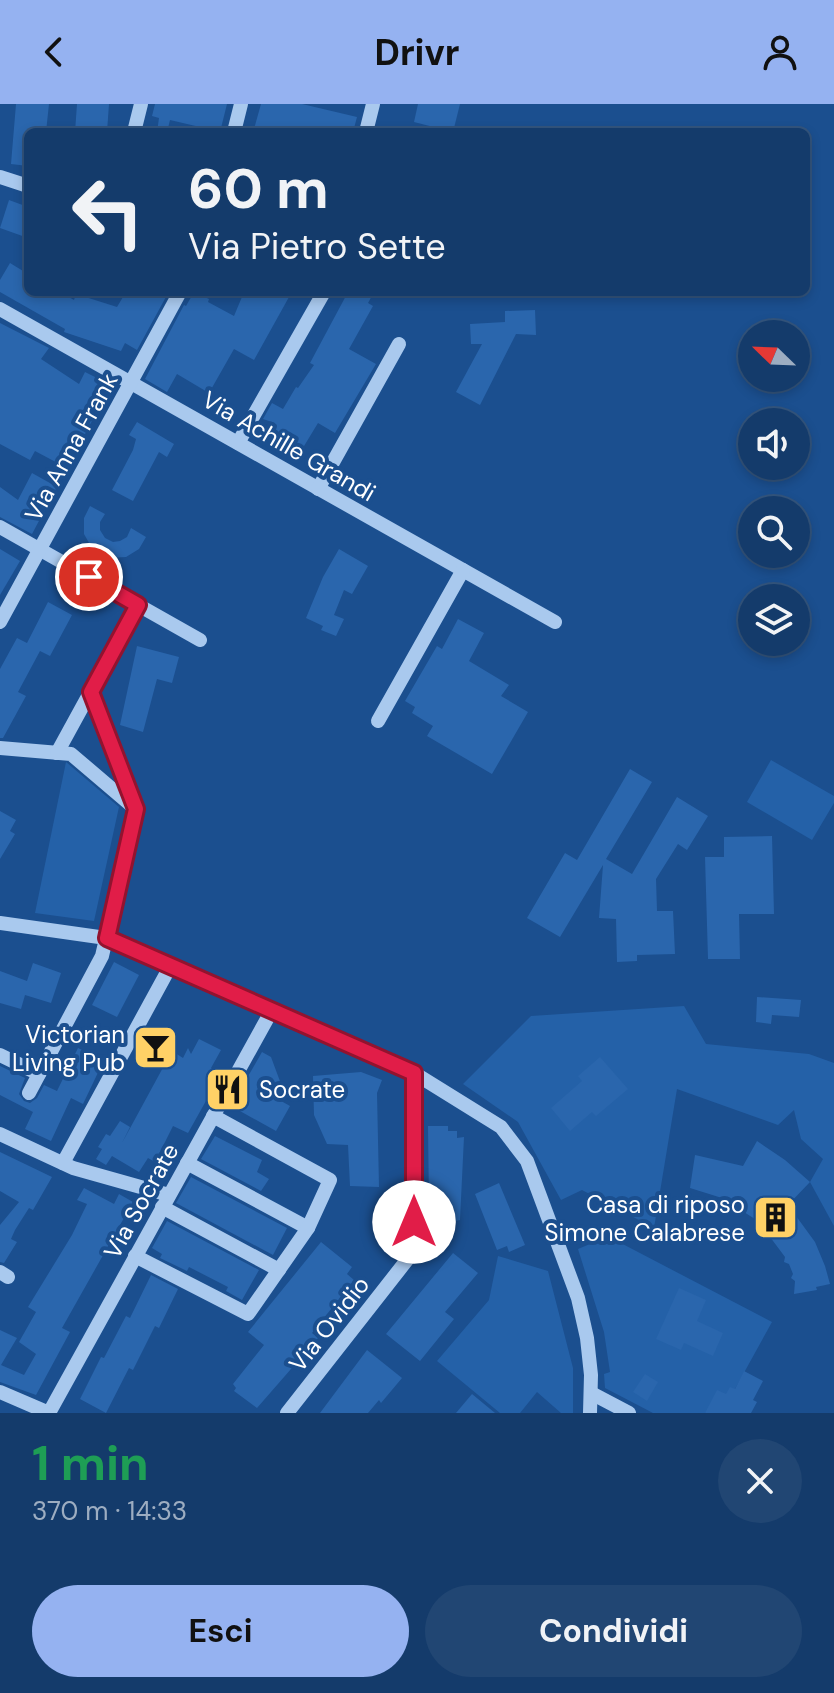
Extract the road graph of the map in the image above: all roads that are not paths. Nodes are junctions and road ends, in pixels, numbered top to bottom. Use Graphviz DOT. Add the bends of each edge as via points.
graph roads {
  1 [pos="141,104"];
  2 [pos="241,104"];
  3 [pos="373,104"];
  4 [pos="135,128"];
  5 [pos="235,128"];
  6 [pos="367,128"];
  7 [pos="0,177"];
  8 [pos="24,185"];
  9 [pos="178,296"];
  10 [pos="322,296"];
  11 [pos="0,309"];
  12 [pos="399,344"];
  13 [pos="131,382"];
  14 [pos="238,443"];
  15 [pos="318,489"];
  16 [pos="0,527"];
  17 [pos="40,550"];
  18 [pos="463,570"];
  19 [pos="138,605"];
  20 [pos="0,622"];
  21 [pos="555,622"];
  22 [pos="200,640"];
  23 [pos="91,692"];
  24 [pos="378,721"];
  25 [pos="0,748"];
  26 [pos="57,753"];
  27 [pos="136,809"];
  28 [pos="0,923"];
  29 [pos="107,938"];
  30 [pos="171,965"];
  31 [pos="272,1010"];
  32 [pos="0,1055"];
  33 [pos="414,1073"];
  34 [pos="39,1074"];
  35 [pos="29,1093"];
  36 [pos="213,1116"];
  37 [pos="0,1134"];
  38 [pos="63,1163"];
  39 [pos="187,1163"];
  40 [pos="166,1201"];
  41 [pos="308,1228"];
  42 [pos="135,1256"];
  43 [pos="279,1270"];
  44 [pos="0,1392"];
  45 [pos="591,1393"];
  46 [pos="49,1413"];
  47 [pos="287,1413"];
  48 [pos="590,1413"];
  49 [pos="629,1413"];
  1 -- 4 [label="street"];
  2 -- 5 [label="street"];
  3 -- 6 [label="street"];
  7 -- 8 [label="street"];
  9 -- 13 [label="street, Via Anna Frank"];
  10 -- 14 [label="street"];
  11 -- 13 [label="street, Via Achille Grandi"];
  12 -- 15 [label="street"];
  13 -- 14 [label="street, Via Achille Grandi"];
  13 -- 17 [label="street, Via Anna Frank"];
  14 -- 15 [label="street, Via Achille Grandi"];
  15 -- 18 [label="street, Via Achille Grandi"];
  16 -- 17 [label="street"];
  17 -- 19 [label="street"];
  17 -- 20 [label="street, Via Anna Frank"];
  18 -- 21 [label="street, Via Achille Grandi"];
  18 -- 24 [label="street"];
  19 -- 22 [label="street"];
  19 -- 23 [label="street"];
  23 -- 26 [label="street"];
  23 -- 27 [label="street"];
  25 -- 26 [label="street"];
  26 -- 27 [label="street" via="71,754"];
  27 -- 29 [label="street"];
  28 -- 29 [label="street"];
  29 -- 30 [label="street"];
  29 -- 34 [label="street"];
  30 -- 31 [label="street"];
  30 -- 38 [label="street"];
  31 -- 33 [label="street"];
  31 -- 36 [label="street, Via Socrate"];
  32 -- 34 [label="street"];
  33 -- 45 [label="street" via="501,1127 527,1161 578,1298"];
  33 -- 47 [label="street, Via Ovidio" via="414,1251"];
  34 -- 35 [label="street"];
  36 -- 39 [label="street, Via Socrate"];
  36 -- 41 [label="street" via="330,1180"];
  37 -- 38 [label="street"];
  38 -- 40 [label="street"];
  39 -- 40 [label="street, Via Socrate"];
  39 -- 41 [label="street"];
  40 -- 42 [label="street, Via Socrate"];
  40 -- 43 [label="street"];
  41 -- 43 [label="street"];
  42 -- 43 [label="street" via="248,1314"];
  42 -- 46 [label="street, Via Socrate"];
  44 -- 46 [label="street"];
  45 -- 48 [label="street"];
  45 -- 49 [label="street"];
}
